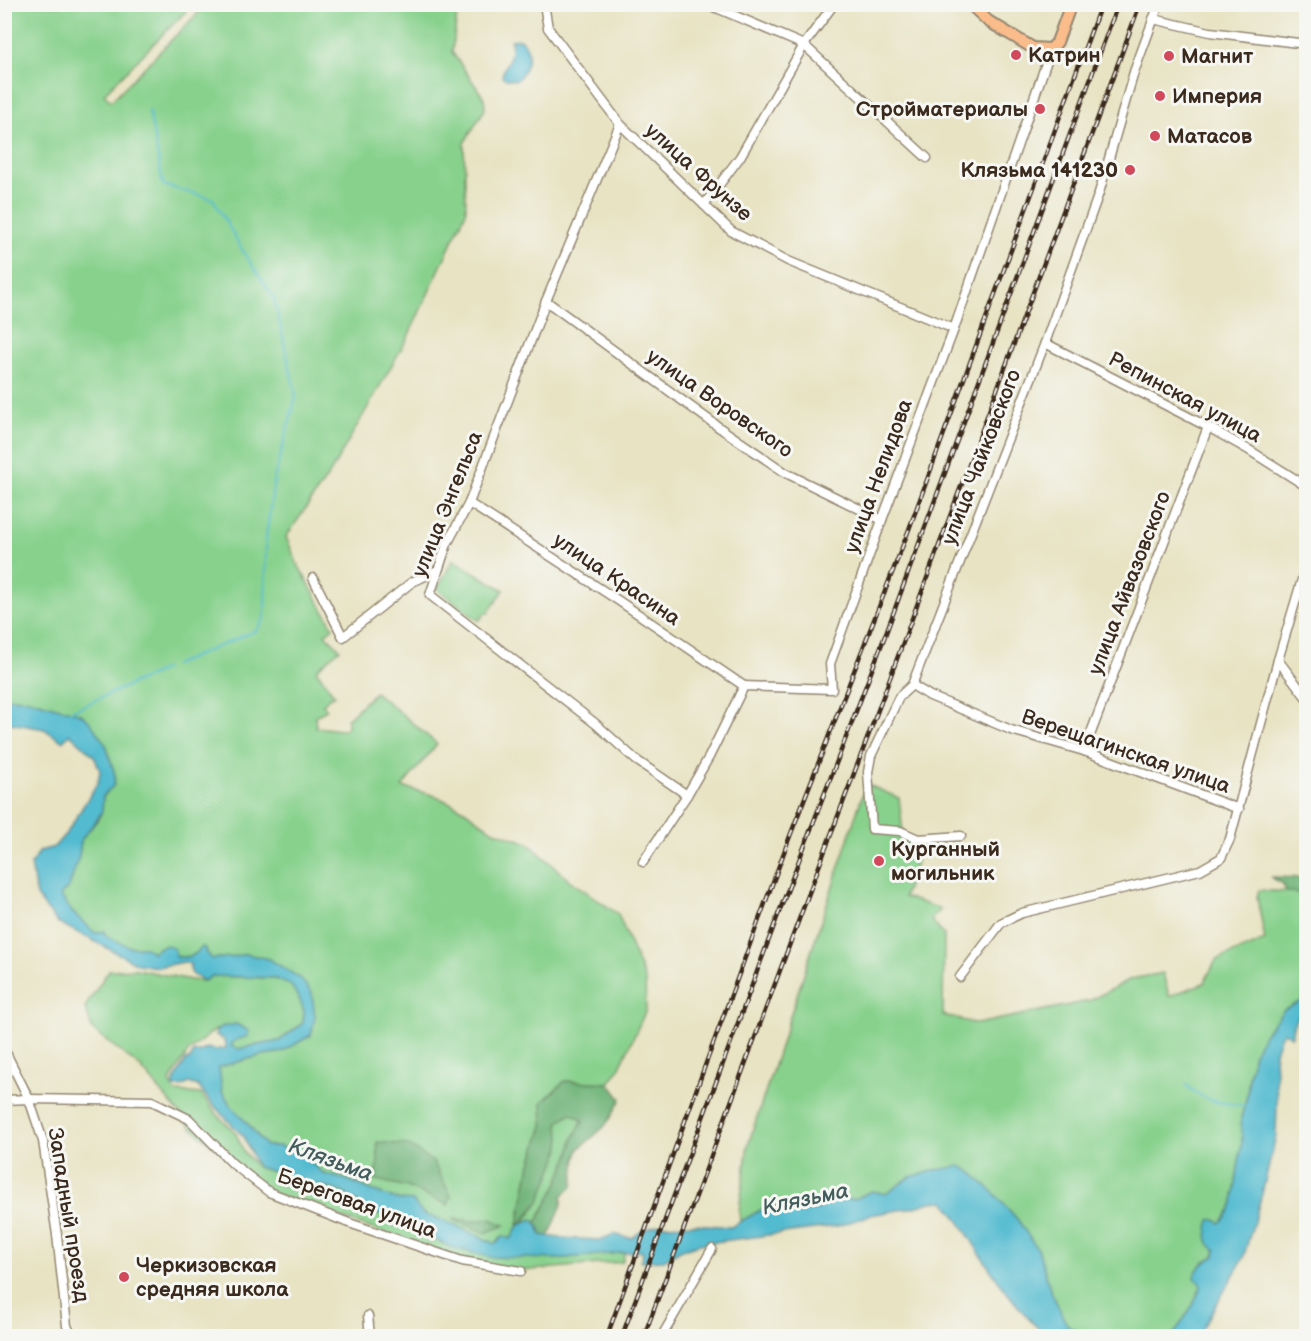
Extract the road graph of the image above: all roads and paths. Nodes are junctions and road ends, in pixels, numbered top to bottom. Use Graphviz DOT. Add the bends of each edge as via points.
graph roads {
  1 [pos="544,4"];
  2 [pos="703,4"];
  3 [pos="834,4"];
  4 [pos="970,4"];
  5 [pos="1071,4"];
  6 [pos="1159,4"];
  7 [pos="1153,19"];
  8 [pos="1306,44"];
  9 [pos="804,45"];
  10 [pos="1051,49"];
  11 [pos="620,124"];
  12 [pos="927,158"];
  13 [pos="704,205"];
  14 [pos="546,301"];
  15 [pos="954,329"];
  16 [pos="1045,343"];
  17 [pos="1208,427"];
  18 [pos="1306,486"];
  19 [pos="469,502"];
  20 [pos="882,520"];
  21 [pos="1306,566"];
  22 [pos="438,570"];
  23 [pos="314,578"];
  24 [pos="1278,660"];
  25 [pos="912,685"];
  26 [pos="744,686"];
  27 [pos="1306,697"];
  28 [pos="1084,751"];
  29 [pos="687,795"];
  30 [pos="1239,809"];
  31 [pos="961,836"];
  32 [pos="643,862"];
  33 [pos="960,977"];
  34 [pos="4,1049"];
  35 [pos="29,1099"];
  36 [pos="4,1100"];
  37 [pos="712,1249"];
  38 [pos="521,1271"];
  39 [pos="368,1316"];
  40 [pos="72,1336"];
  41 [pos="370,1336"];
  42 [pos="662,1336"];
  1 -- 11 [label="street, улица Фрунзе" via="548,28"];
  2 -- 9 [label="street"];
  3 -- 9 [label="street"];
  4 -- 10 [label="main road" via="988,21 1033,48"];
  5 -- 10 [label="main road, улица Нелидова"];
  6 -- 7 [label="street, улица Чайковского"];
  7 -- 8 [label="street" via="1210,32"];
  7 -- 16 [label="street, улица Чайковского" via="1099,193"];
  9 -- 12 [label="street"];
  9 -- 13 [label="street" via="740,157"];
  10 -- 15 [label="street, улица Нелидова"];
  11 -- 13 [label="street, улица Фрунзе"];
  11 -- 14 [label="street, улица Энгельса"];
  13 -- 15 [label="street, улица Фрунзе" via="731,231 788,261"];
  14 -- 19 [label="street, улица Энгельса"];
  14 -- 20 [label="street, улица Воровского" via="786,473"];
  15 -- 20 [label="street, улица Нелидова"];
  16 -- 17 [label="street, Репинская улица"];
  16 -- 25 [label="street, улица Чайковского"];
  17 -- 18 [label="street, Репинская улица"];
  17 -- 28 [label="street, улица Айвазовского"];
  19 -- 22 [label="street, улица Энгельса"];
  19 -- 26 [label="street, улица Красина"];
  20 -- 26 [label="street, улица Нелидова" via="830,664 832,689"];
  21 -- 24 [label="street"];
  22 -- 23 [label="street" via="412,582 343,637"];
  22 -- 29 [label="street, улица Энгельса" via="430,595 596,724 636,760"];
  24 -- 27 [label="street"];
  24 -- 30 [label="street"];
  25 -- 28 [label="street, Верещагинская улица" via="1011,730"];
  25 -- 31 [label="street, улица Чайковского" via="899,697 871,756 867,772 872,829 900,831 918,839"];
  26 -- 29 [label="street"];
  28 -- 30 [label="street, Верещагинская улица"];
  29 -- 32 [label="street"];
  30 -- 33 [label="street, Верещагинская улица" via="1221,858 1200,870 1023,913 1001,923"];
  34 -- 35 [label="street, Западный проезд"];
  35 -- 36 [label="street, Береговая улица"];
  35 -- 38 [label="street, Береговая улица" via="152,1101 189,1119 233,1164 269,1192 462,1261"];
  35 -- 40 [label="street, Западный проезд" via="43,1141"];
  37 -- 42 [label="street"];
  39 -- 41 [label="street"];
}
